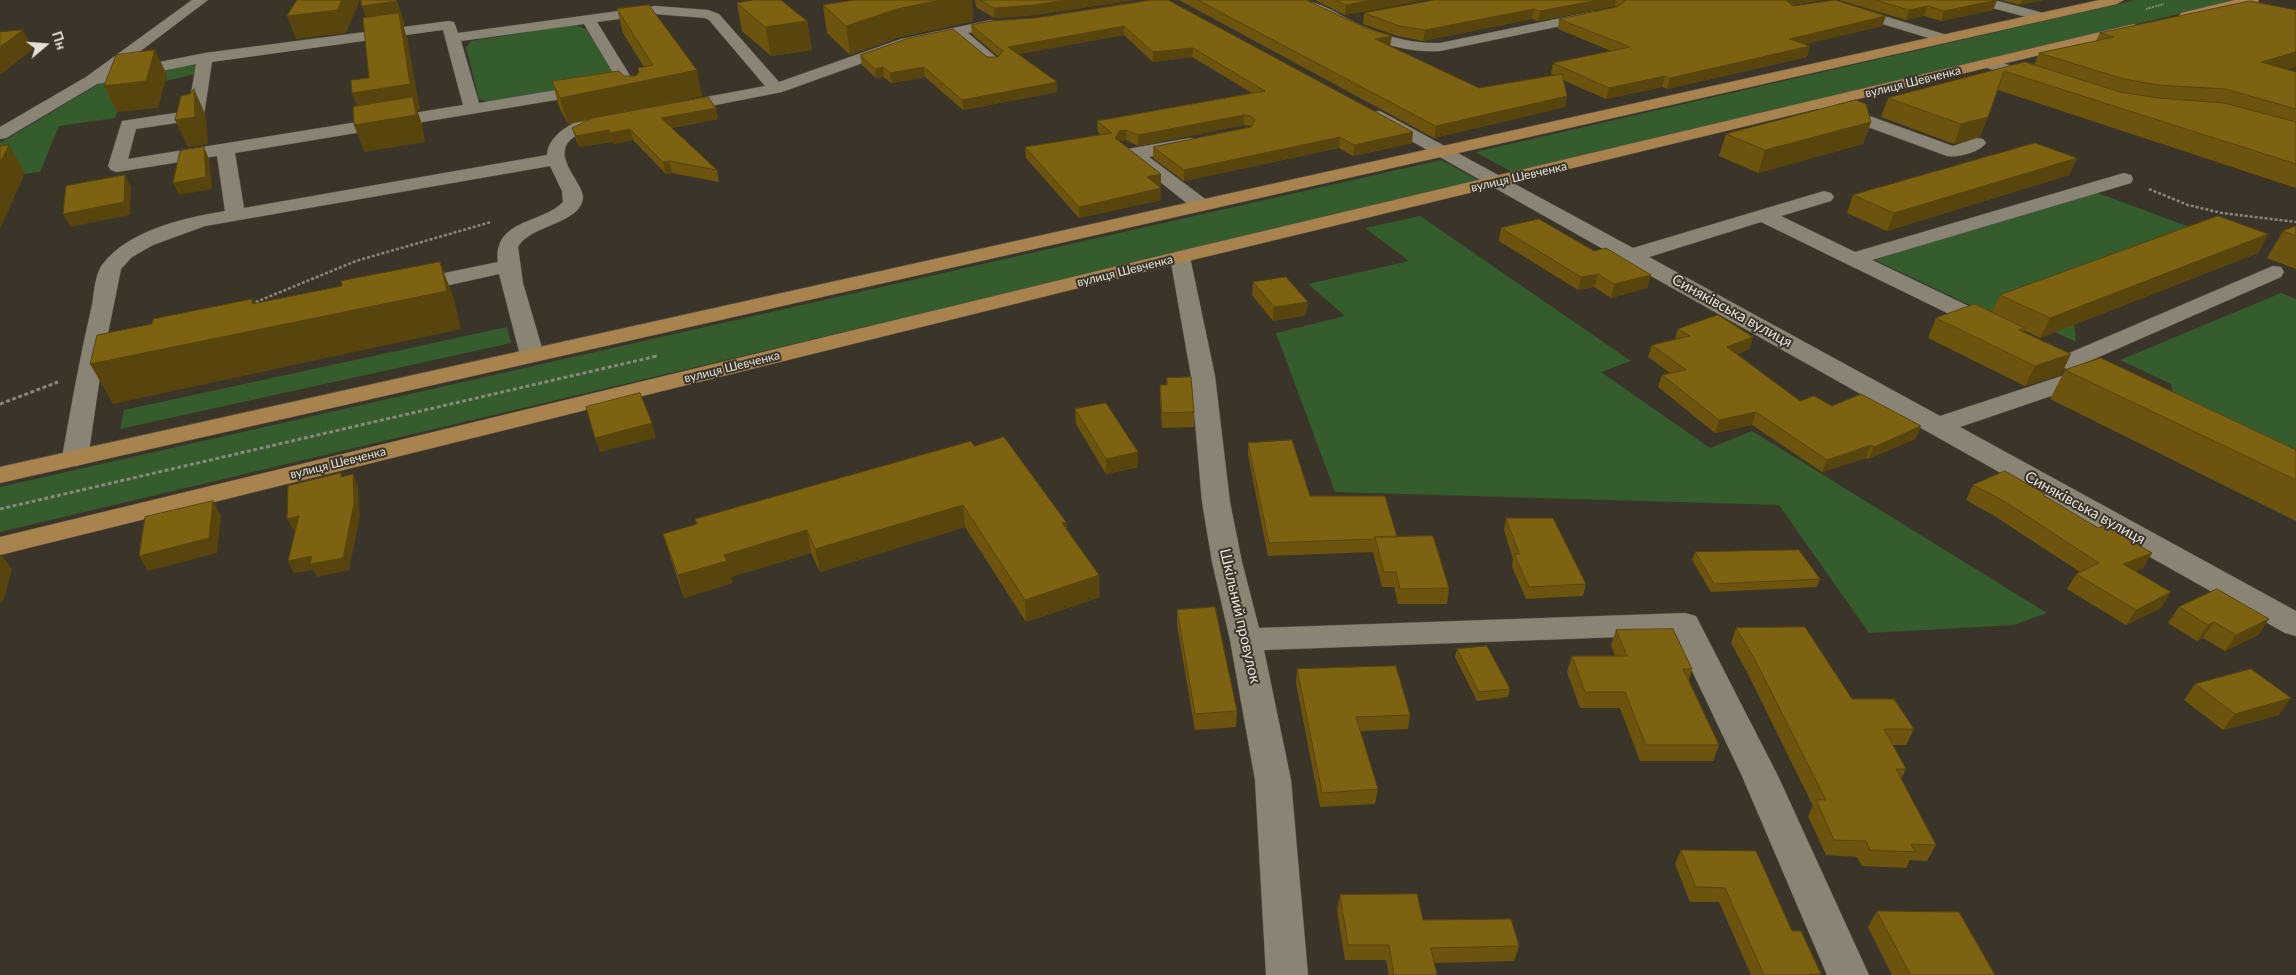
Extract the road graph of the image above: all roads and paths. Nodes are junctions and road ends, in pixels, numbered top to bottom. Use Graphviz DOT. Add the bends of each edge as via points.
graph roads {
  1 [pos="201,0"];
  2 [pos="1300,0"];
  3 [pos="1978,0"];
  4 [pos="2117,0"];
  5 [pos="1832,4"];
  6 [pos="2251,6"];
  7 [pos="975,14"];
  8 [pos="1605,14"];
  9 [pos="2042,17"];
  10 [pos="1364,18"];
  11 [pos="588,19"];
  12 [pos="1345,21"];
  13 [pos="956,31"];
  14 [pos="453,38"];
  15 [pos="1944,39"];
  16 [pos="205,58"];
  17 [pos="994,62"];
  18 [pos="1989,64"];
  19 [pos="92,80"];
  20 [pos="628,83"];
  21 [pos="2056,85"];
  22 [pos="776,89"];
  23 [pos="1358,104"];
  24 [pos="1822,104"];
  25 [pos="472,109"];
  26 [pos="646,113"];
  27 [pos="0,134"];
  28 [pos="1208,139"];
  29 [pos="1977,144"];
  30 [pos="225,149"];
  31 [pos="1444,150"];
  32 [pos="556,159"];
  33 [pos="2124,179"];
  34 [pos="1500,182"];
  35 [pos="1824,197"];
  36 [pos="1201,205"];
  37 [pos="235,214"];
  38 [pos="1764,216"];
  39 [pos="498,221"];
  40 [pos="1632,255"];
  41 [pos="1180,258"];
  42 [pos="1853,259"];
  43 [pos="509,266"];
  44 [pos="2273,272"];
  45 [pos="391,290"];
  46 [pos="250,305"];
  47 [pos="2008,333"];
  48 [pos="111,353"];
  49 [pos="532,355"];
  50 [pos="90,366"];
  51 [pos="0,404"];
  52 [pos="1937,426"];
  53 [pos="75,458"];
  54 [pos="0,474"];
  55 [pos="0,546"];
  56 [pos="2296,625"];
  57 [pos="1246,640"];
  58 [pos="1287,975"];
  59 [pos="1848,975"];
  1 -- 19 [label="street"];
  2 -- 12 [label="street"];
  3 -- 9 [label="street"];
  4 -- 9 [label="main road"];
  5 -- 15 [label="street"];
  6 -- 18 [label="main road, вулиця Шевченка" via="2223,7"];
  7 -- 13 [label="street" via="1000,24"];
  8 -- 12 [label="street" via="1431,48 1402,45"];
  9 -- 15 [label="main road"];
  10 -- 12 [label="street"];
  11 -- 14 [label="street"];
  11 -- 20 [label="street"];
  11 -- 22 [label="street" via="655,10 708,14"];
  13 -- 17 [label="street"];
  13 -- 22 [label="street" via="906,42"];
  14 -- 16 [label="street" via="449,25"];
  14 -- 25 [label="street"];
  15 -- 31 [label="main road"];
  16 -- 19 [label="street"];
  16 -- 30 [label="street" via="196,115 128,126 117,166"];
  18 -- 21 [label="street"];
  18 -- 24 [label="main road, вулиця Шевченка"];
  19 -- 27 [label="street"];
  20 -- 25 [label="street"];
  20 -- 26 [label="street"];
  22 -- 26 [label="street"];
  23 -- 31 [label="street, Синяківська вулиця"];
  24 -- 29 [label="street" via="1954,152"];
  24 -- 34 [label="main road, вулиця Шевченка"];
  25 -- 30 [label="street"];
  26 -- 32 [label="street" via="575,128 563,136"];
  28 -- 36 [label="street" via="1129,150"];
  30 -- 37 [label="street"];
  31 -- 34 [label="street, Синяківська вулиця"];
  31 -- 36 [label="main road"];
  32 -- 37 [label="street"];
  32 -- 43 [label="street" via="574,195 572,203 564,211 515,237 508,247"];
  33 -- 42 [label="street"];
  34 -- 40 [label="street, Синяківська вулиця"];
  34 -- 41 [label="main road, вулиця Шевченка"];
  35 -- 38 [label="street"];
  36 -- 49 [label="main road"];
  37 -- 50 [label="street" via="170,231 125,253 111,268"];
  38 -- 40 [label="street"];
  38 -- 42 [label="street"];
  39 -- 46 [label="path" via="356,261"];
  40 -- 52 [label="street, Синяківська вулиця"];
  41 -- 55 [label="main road, вулиця Шевченка"];
  41 -- 57 [label="street, Шкільний провулок" via="1202,376 1216,502"];
  42 -- 47 [label="street"];
  43 -- 45 [label="street"];
  43 -- 49 [label="street"];
  44 -- 52 [label="street" via="2060,358 2102,378"];
  48 -- 50 [label="street"];
  49 -- 53 [label="main road"];
  50 -- 51 [label="path"];
  50 -- 53 [label="street"];
  52 -- 56 [label="street, Синяківська вулиця"];
  53 -- 54 [label="main road"];
  57 -- 58 [label="street, Шкільний провулок" via="1273,780"];
  57 -- 59 [label="street" via="1685,624 1760,776"];
}
